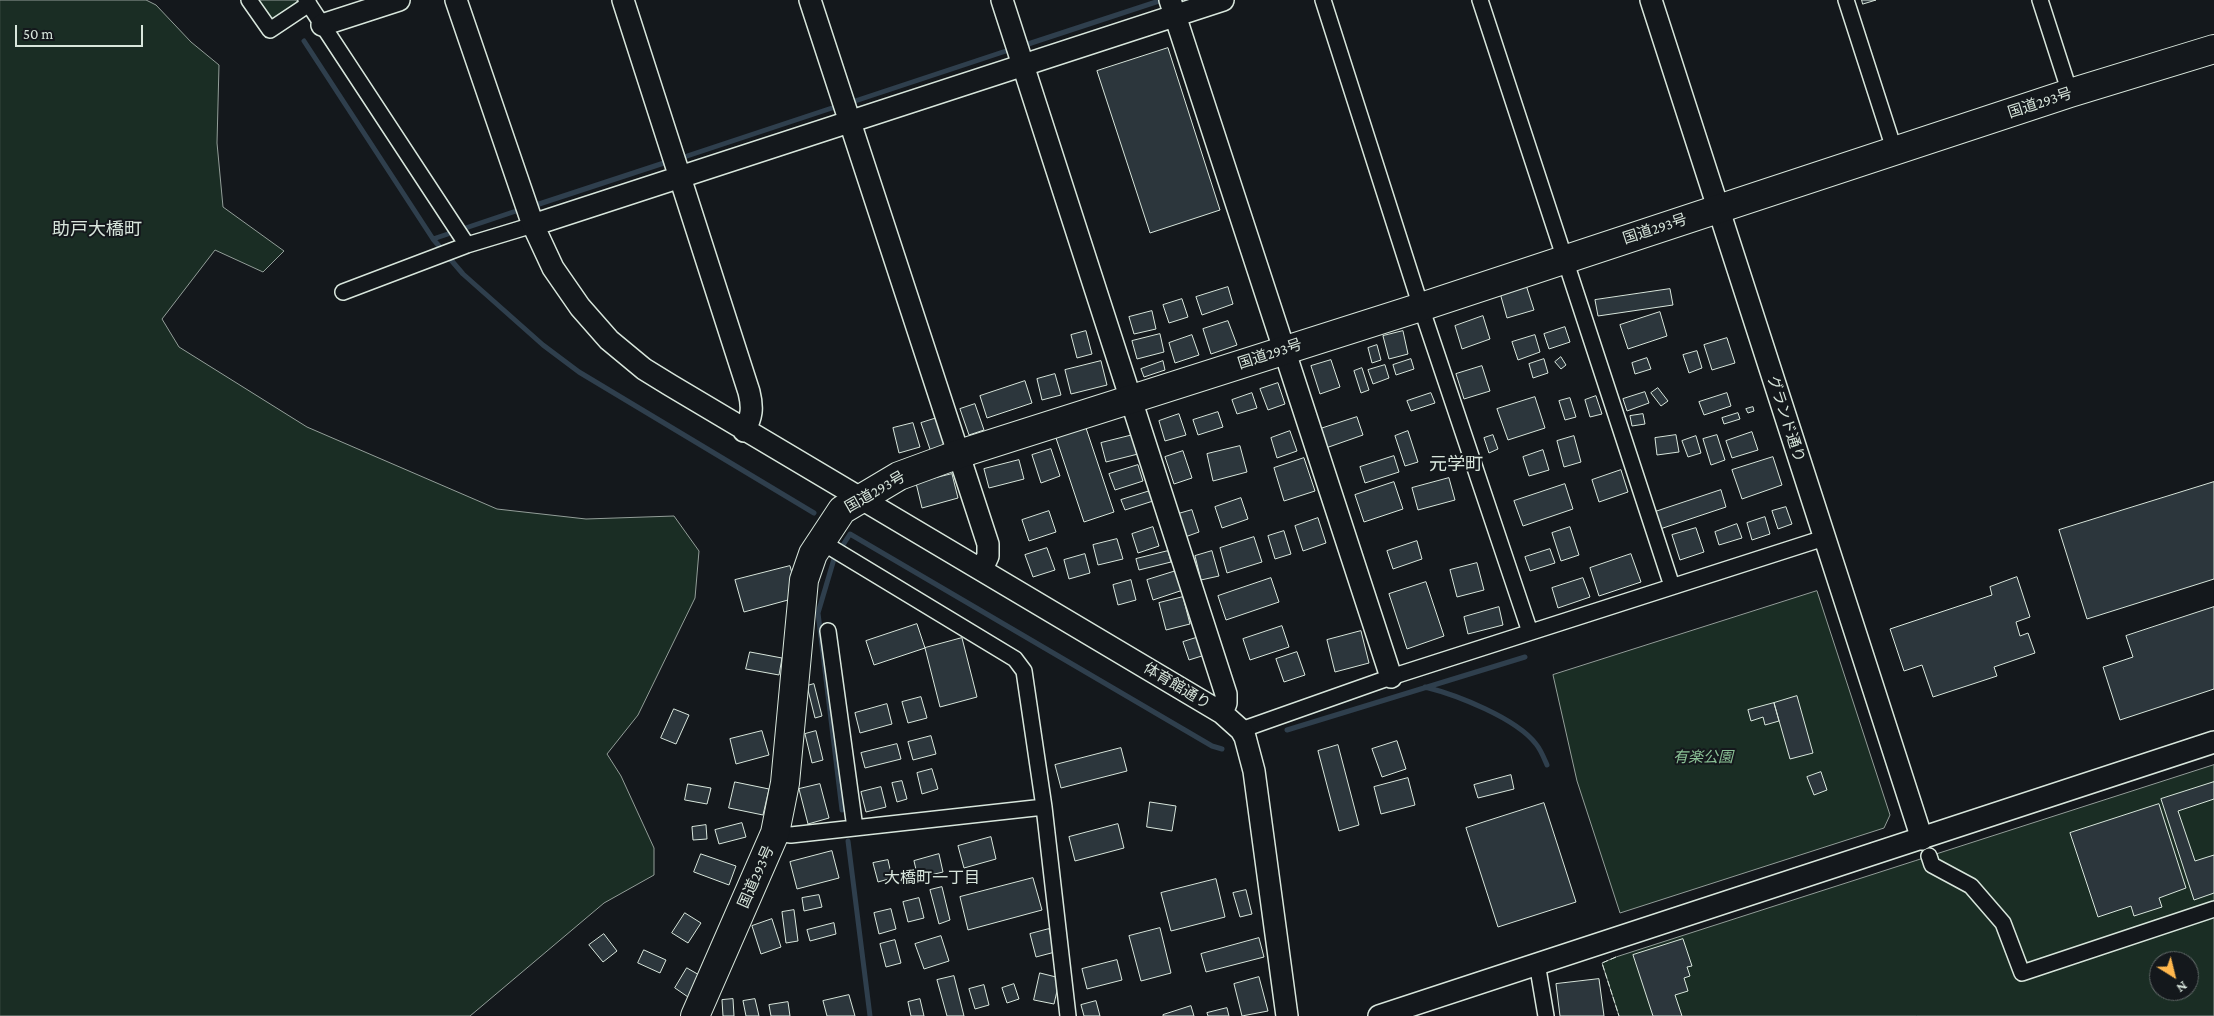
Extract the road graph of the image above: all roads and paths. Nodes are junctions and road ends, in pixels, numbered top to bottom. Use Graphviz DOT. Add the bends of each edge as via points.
graph roads {
  1 [pos="249,0"];
  2 [pos="398,0"];
  3 [pos="456,0"];
  4 [pos="623,0"];
  5 [pos="810,0"];
  6 [pos="1002,0"];
  7 [pos="1223,0"];
  8 [pos="1323,0"];
  9 [pos="1480,0"];
  10 [pos="1651,0"];
  11 [pos="1846,0"];
  12 [pos="2040,0"];
  13 [pos="307,2"];
  14 [pos="1172,8"];
  15 [pos="322,25"];
  16 [pos="2214,49"];
  17 [pos="1024,66"];
  18 [pos="2070,93"];
  19 [pos="850,121"];
  20 [pos="1895,152"];
  21 [pos="680,176"];
  22 [pos="1719,209"];
  23 [pos="533,225"];
  24 [pos="463,247"];
  25 [pos="1564,258"];
  26 [pos="343,292"];
  27 [pos="1420,307"];
  28 [pos="1284,349"];
  29 [pos="1132,399"];
  30 [pos="744,431"];
  31 [pos="960,454"];
  32 [pos="859,499"];
  33 [pos="1824,538"];
  34 [pos="820,541"];
  35 [pos="982,569"];
  36 [pos="1672,586"];
  37 [pos="828,631"];
  38 [pos="1530,632"];
  39 [pos="1391,677"];
  40 [pos="1222,713"];
  41 [pos="1241,730"];
  42 [pos="2214,742"];
  43 [pos="1044,807"];
  44 [pos="856,828"];
  45 [pos="776,833"];
  46 [pos="1926,847"];
  47 [pos="2214,909"];
  48 [pos="1537,963"];
  49 [pos="695,1016"];
  50 [pos="1068,1016"];
  51 [pos="1287,1016"];
  52 [pos="1379,1016"];
  53 [pos="1546,1016"];
  1 -- 13 [label="street" via="270,30"];
  2 -- 15 [label="street"];
  3 -- 23 [label="street, 体育館通り"];
  4 -- 21 [label="street"];
  5 -- 19 [label="street"];
  6 -- 17 [label="street"];
  7 -- 14 [label="street"];
  8 -- 27 [label="street"];
  9 -- 25 [label="street"];
  10 -- 22 [label="street, グランド通り"];
  11 -- 20 [label="street"];
  12 -- 18 [label="street"];
  13 -- 15 [label="street"];
  14 -- 17 [label="street"];
  14 -- 28 [label="street"];
  15 -- 24 [label="street"];
  16 -- 18 [label="highway, 国道293号"];
  17 -- 19 [label="street"];
  17 -- 29 [label="street"];
  18 -- 20 [label="highway, 国道293号"];
  19 -- 21 [label="street"];
  19 -- 31 [label="street"];
  20 -- 22 [label="highway, 国道293号"];
  21 -- 23 [label="street"];
  21 -- 30 [label="street" via="749,392 753,409"];
  22 -- 25 [label="highway, 国道293号"];
  22 -- 33 [label="street, グランド通り"];
  23 -- 24 [label="street"];
  23 -- 30 [label="street, 体育館通り" via="565,288 609,340 644,369"];
  24 -- 26 [label="street"];
  25 -- 27 [label="highway, 国道293号"];
  25 -- 36 [label="street"];
  27 -- 28 [label="highway, 国道293号"];
  27 -- 38 [label="street"];
  28 -- 29 [label="highway, 国道293号"];
  28 -- 39 [label="street"];
  29 -- 31 [label="highway, 国道293号"];
  29 -- 40 [label="street" via="1226,694"];
  30 -- 32 [label="street, 体育館通り"];
  31 -- 32 [label="highway, 国道293号" via="899,476"];
  31 -- 35 [label="street" via="988,544 988,556"];
  32 -- 34 [label="highway, 国道293号" via="842,510"];
  32 -- 35 [label="street, 体育館通り"];
  33 -- 36 [label="street"];
  33 -- 46 [label="street, グランド通り"];
  34 -- 43 [label="street" via="1014,659 1024,671 1026,680"];
  34 -- 45 [label="highway, 国道293号" via="804,580"];
  35 -- 40 [label="street, 体育館通り"];
  36 -- 38 [label="street"];
  37 -- 44 [label="street"];
  38 -- 39 [label="street"];
  39 -- 41 [label="street"];
  40 -- 41 [label="street, 体育館通り"];
  41 -- 51 [label="street, 体育館通り" via="1249,747 1258,792"];
  42 -- 46 [label="street"];
  43 -- 44 [label="street"];
  43 -- 50 [label="street"];
  44 -- 45 [label="street"];
  45 -- 49 [label="highway, 国道293号"];
  46 -- 47 [label="street" via="1932,865 1971,886 2003,923 2022,973"];
  46 -- 48 [label="street"];
  48 -- 52 [label="street"];
  48 -- 53 [label="street"];
}
